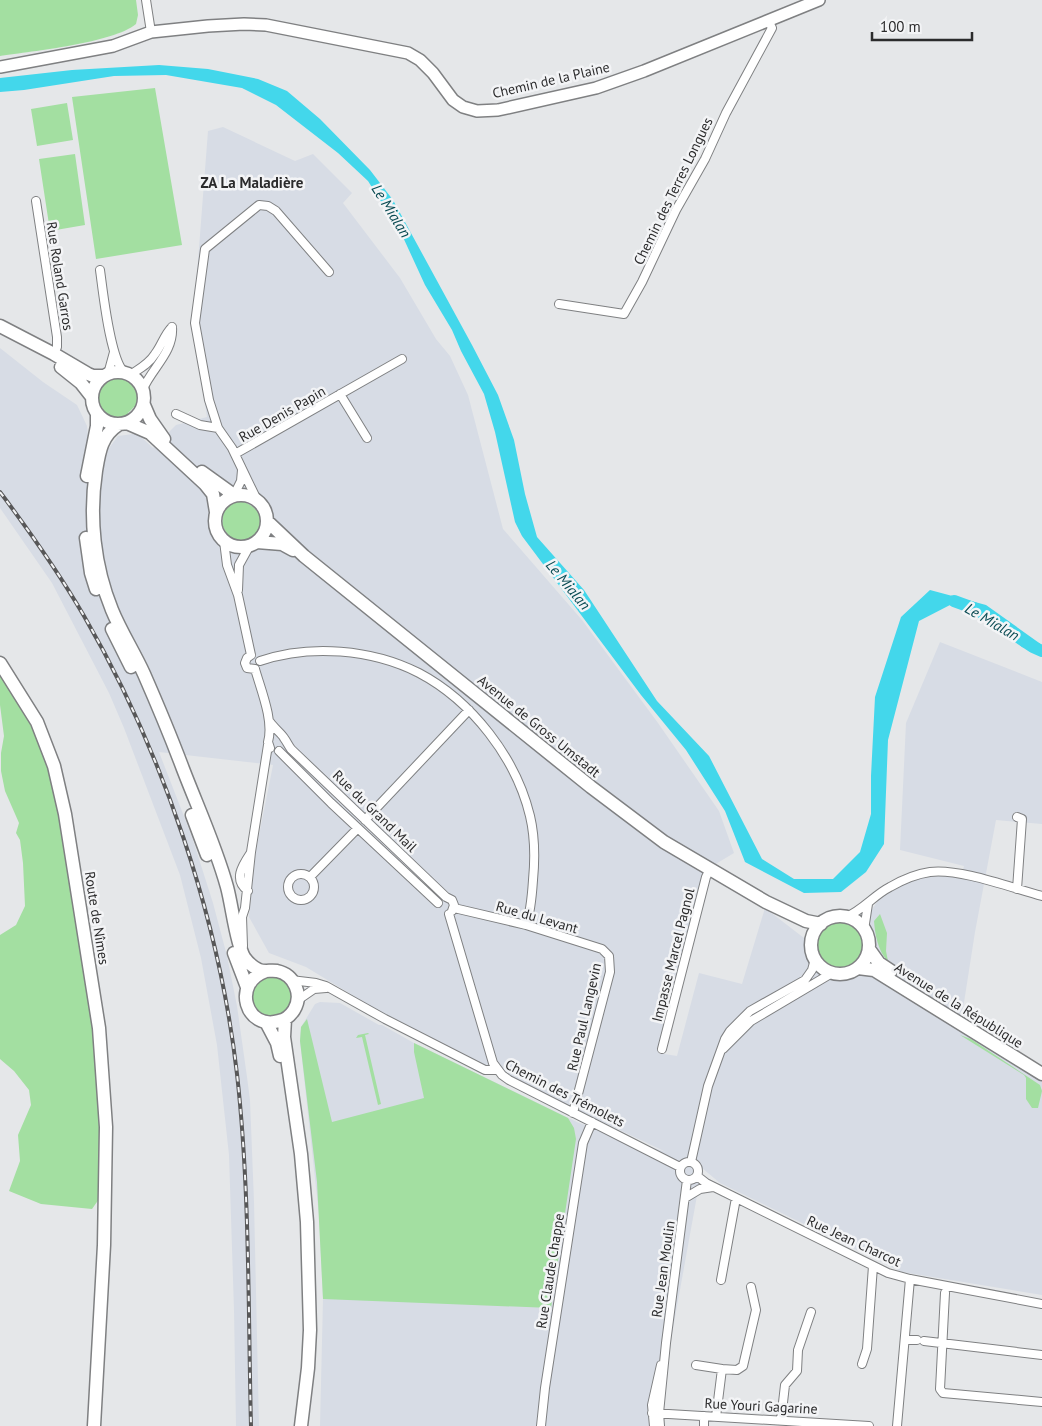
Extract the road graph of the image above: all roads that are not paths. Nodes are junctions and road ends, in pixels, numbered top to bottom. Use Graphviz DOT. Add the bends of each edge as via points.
graph roads {
  1 [pos="146,0"];
  2 [pos="819,0"];
  3 [pos="768,20"];
  4 [pos="151,32"];
  5 [pos="0,66"];
  6 [pos="36,201"];
  7 [pos="100,270"];
  8 [pos="329,272"];
  9 [pos="559,304"];
  10 [pos="0,326"];
  11 [pos="0,334"];
  12 [pos="114,352"];
  13 [pos="54,354"];
  14 [pos="402,359"];
  15 [pos="127,374"];
  16 [pos="106,375"];
  17 [pos="143,390"];
  18 [pos="340,394"];
  19 [pos="92,397"];
  20 [pos="144,406"];
  21 [pos="97,414"];
  22 [pos="176,414"];
  23 [pos="122,424"];
  24 [pos="218,428"];
  25 [pos="367,438"];
  26 [pos="235,454"];
  27 [pos="242,468"];
  28 [pos="234,496"];
  29 [pos="256,500"];
  30 [pos="216,512"];
  31 [pos="267,521"];
  32 [pos="224,541"];
  33 [pos="253,544"];
  34 [pos="304,556"];
  35 [pos="238,595"];
  36 [pos="251,655"];
  37 [pos="260,661"];
  38 [pos="0,663"];
  39 [pos="255,669"];
  40 [pos="469,710"];
  41 [pos="270,722"];
  42 [pos="279,734"];
  43 [pos="270,736"];
  44 [pos="286,743"];
  45 [pos="268,745"];
  46 [pos="278,751"];
  47 [pos="265,764"];
  48 [pos="1018,817"];
  49 [pos="365,820"];
  50 [pos="358,828"];
  51 [pos="710,869"];
  52 [pos="310,877"];
  53 [pos="1017,889"];
  54 [pos="1042,896"];
  55 [pos="446,897"];
  56 [pos="766,902"];
  57 [pos="438,904"];
  58 [pos="868,904"];
  59 [pos="451,911"];
  60 [pos="846,917"];
  61 [pos="821,924"];
  62 [pos="526,925"];
  63 [pos="864,930"];
  64 [pos="812,939"];
  65 [pos="869,949"];
  66 [pos="242,953"];
  67 [pos="609,956"];
  68 [pos="815,959"];
  69 [pos="858,968"];
  70 [pos="266,971"];
  71 [pos="832,973"];
  72 [pos="291,980"];
  73 [pos="247,987"];
  74 [pos="331,989"];
  75 [pos="298,1000"];
  76 [pos="285,1019"];
  77 [pos="266,1022"];
  78 [pos="662,1048"];
  79 [pos="720,1053"];
  80 [pos="1042,1068"];
  81 [pos="498,1070"];
  82 [pos="1042,1074"];
  83 [pos="573,1113"];
  84 [pos="592,1122"];
  85 [pos="691,1162"];
  86 [pos="680,1167"];
  87 [pos="697,1176"];
  88 [pos="687,1180"];
  89 [pos="714,1187"];
  90 [pos="685,1198"];
  91 [pos="736,1198"];
  92 [pos="873,1266"];
  93 [pos="721,1280"];
  94 [pos="910,1280"];
  95 [pos="751,1287"];
  96 [pos="945,1293"];
  97 [pos="1042,1304"];
  98 [pos="811,1312"];
  99 [pos="905,1340"];
  100 [pos="943,1342"];
  101 [pos="1042,1355"];
  102 [pos="862,1364"];
  103 [pos="696,1365"];
  104 [pos="722,1369"];
  105 [pos="1042,1402"];
  106 [pos="656,1413"];
  107 [pos="704,1416"];
  108 [pos="716,1416"];
  109 [pos="776,1422"];
  110 [pos="827,1424"];
  111 [pos="94,1426"];
  112 [pos="293,1426"];
  113 [pos="301,1426"];
  114 [pos="541,1426"];
  115 [pos="654,1426"];
  116 [pos="660,1426"];
  117 [pos="704,1426"];
  118 [pos="869,1426"];
  119 [pos="897,1426"];
  1 -- 4 [label="street"];
  2 -- 3 [label="street, Chemin de la Plaine"];
  3 -- 4 [label="street, Chemin de la Plaine" via="672,61 596,88 498,110 478,111 453,100 433,73 408,53 266,25 208,26"];
  3 -- 9 [label="street, Chemin des Terres Longues" via="772,28 624,314"];
  4 -- 5 [label="street, Chemin de la Plaine" via="113,46"];
  6 -- 13 [label="street, Rue Roland Garros" via="57,338"];
  7 -- 12 [label="street"];
  8 -- 24 [label="street" via="268,206 260,205 205,249 195,323 208,400"];
  10 -- 13 [label="main road"];
  11 -- 19 [label="main road" via="63,368"];
  12 -- 15 [label="street" via="119,366"];
  12 -- 16 [label="street"];
  13 -- 16 [label="main road" via="88,374"];
  14 -- 18 [label="street, Rue Denis Papin"];
  15 -- 16 [label="main road"];
  15 -- 17 [label="main road" via="136,379"];
  15 -- 17 [label="street" via="155,356 172,327 173,337 168,349"];
  16 -- 19 [label="main road" via="95,385"];
  17 -- 20 [label="main road"];
  18 -- 25 [label="street, Rue Denis Papin"];
  18 -- 26 [label="street, Rue Denis Papin"];
  19 -- 21 [label="main road"];
  20 -- 23 [label="main road" via="137,416"];
  20 -- 28 [label="main road" via="165,440"];
  21 -- 23 [label="main road" via="106,422"];
  21 -- 73 [label="main road" via="85,496 85,533 91,573 103,608 155,720 213,871 233,950"];
  22 -- 24 [label="street" via="200,425"];
  23 -- 30 [label="main road" via="150,433 205,484 213,494"];
  23 -- 66 [label="main road" via="108,433 101,447 94,490 94,537 101,578 111,608 165,722 209,834"];
  24 -- 26 [label="street"];
  26 -- 27 [label="street"];
  27 -- 28 [label="street" via="241,481"];
  27 -- 29 [label="street"];
  28 -- 29 [label="main road" via="242,494"];
  28 -- 30 [label="main road" via="223,502"];
  29 -- 31 [label="main road" via="264,509"];
  30 -- 32 [label="main road" via="215,526"];
  31 -- 33 [label="main road" via="264,532"];
  31 -- 34 [label="main road, Avenue de Gross Umstadt"];
  32 -- 33 [label="main road" via="241,547"];
  32 -- 35 [label="street" via="227,565"];
  33 -- 34 [label="main road, Avenue de Gross Umstadt" via="282,544"];
  33 -- 35 [label="street" via="240,565"];
  34 -- 51 [label="main road, Avenue de Gross Umstadt" via="598,792 664,842"];
  35 -- 36 [label="street"];
  36 -- 37 [label="street"];
  36 -- 39 [label="street" via="245,663 247,668"];
  37 -- 39 [label="street"];
  37 -- 40 [label="street" via="306,652 357,653 379,658 419,673"];
  38 -- 111 [label="main road, Route de Nîmes" via="37,722 54,766 64,807 99,1028 106,1127 104,1245"];
  39 -- 41 [label="street"];
  40 -- 49 [label="street"];
  40 -- 62 [label="street" via="501,748 516,776 530,816 535,855 532,898"];
  41 -- 42 [label="street"];
  41 -- 43 [label="street"];
  42 -- 43 [label="street"];
  42 -- 44 [label="street"];
  43 -- 45 [label="street"];
  44 -- 46 [label="street"];
  44 -- 49 [label="street, Rue du Grand Mail"];
  45 -- 46 [label="street"];
  45 -- 47 [label="street"];
  46 -- 47 [label="street"];
  46 -- 50 [label="street, Rue du Grand Mail"];
  47 -- 66 [label="street" via="242,917"];
  48 -- 53 [label="street" via="1022,819 1016,852"];
  49 -- 50 [label="street" via="364,828"];
  49 -- 55 [label="street, Rue du Grand Mail"];
  50 -- 52 [label="street"];
  50 -- 57 [label="street, Rue du Grand Mail"];
  51 -- 56 [label="main road, Avenue de Gross Umstadt"];
  51 -- 78 [label="street, Impasse Marcel Pagnol"];
  53 -- 54 [label="street"];
  53 -- 58 [label="street" via="953,872 930,872 891,886"];
  55 -- 57 [label="street"];
  55 -- 59 [label="street" via="454,902"];
  56 -- 61 [label="main road, Avenue de Gross Umstadt" via="806,921"];
  56 -- 64 [label="main road, Avenue de Gross Umstadt"];
  57 -- 59 [label="street" via="441,912"];
  58 -- 60 [label="street"];
  58 -- 63 [label="street"];
  59 -- 62 [label="street, Rue du Levant"];
  59 -- 81 [label="street" via="493,1063"];
  60 -- 61 [label="main road" via="830,918"];
  60 -- 63 [label="main road"];
  61 -- 64 [label="main road"];
  62 -- 67 [label="street, Rue du Levant" via="602,949"];
  63 -- 65 [label="main road"];
  64 -- 68 [label="main road" via="811,950"];
  65 -- 69 [label="main road"];
  65 -- 80 [label="main road, Avenue de la République" via="878,963"];
  66 -- 70 [label="main road" via="258,970"];
  67 -- 83 [label="street, Rue Paul Langevin" via="610,972"];
  68 -- 71 [label="main road" via="823,969"];
  68 -- 79 [label="street" via="805,980 738,1021 725,1039"];
  69 -- 71 [label="main road" via="843,974"];
  69 -- 82 [label="main road, Avenue de la République" via="882,974"];
  70 -- 72 [label="main road" via="280,972"];
  70 -- 73 [label="main road" via="254,977"];
  71 -- 79 [label="street" via="751,1021"];
  72 -- 74 [label="street, Chemin des Trémolets" via="316,983"];
  72 -- 75 [label="main road"];
  73 -- 77 [label="main road" via="247,1006 254,1016"];
  74 -- 75 [label="street" via="314,989"];
  74 -- 81 [label="street, Chemin des Trémolets" via="485,1070"];
  75 -- 76 [label="main road"];
  76 -- 77 [label="main road"];
  76 -- 113 [label="main road" via="284,1036 302,1154 307,1222 310,1330"];
  77 -- 112 [label="main road" via="279,1051 298,1200 301,1344"];
  79 -- 85 [label="street" via="708,1086"];
  81 -- 83 [label="street, Chemin des Trémolets" via="509,1080"];
  83 -- 84 [label="street, Chemin des Trémolets"];
  84 -- 86 [label="street, Chemin des Trémolets"];
  84 -- 114 [label="street, Rue Claude Chappe" via="583,1143"];
  85 -- 86 [label="street"];
  85 -- 87 [label="street" via="697,1166"];
  86 -- 88 [label="street" via="681,1175"];
  87 -- 88 [label="street"];
  87 -- 89 [label="street, Rue Jean Charcot"];
  88 -- 90 [label="street, Rue Jean Moulin"];
  89 -- 90 [label="street" via="700,1189"];
  89 -- 91 [label="street, Rue Jean Charcot"];
  90 -- 106 [label="street, Rue Jean Moulin" via="666,1343 654,1397"];
  91 -- 92 [label="street, Rue Jean Charcot"];
  91 -- 93 [label="street"];
  92 -- 94 [label="street, Rue Jean Charcot"];
  92 -- 102 [label="street" via="867,1349"];
  94 -- 97 [label="street, Rue Jean Charcot"];
  94 -- 99 [label="street"];
  95 -- 104 [label="street" via="756,1310 743,1366 737,1370"];
  96 -- 100 [label="street"];
  98 -- 109 [label="street" via="798,1350 796,1370 784,1385"];
  99 -- 100 [label="street"];
  99 -- 119 [label="street"];
  100 -- 101 [label="street"];
  100 -- 105 [label="street" via="940,1389 943,1393"];
  103 -- 104 [label="street"];
  104 -- 108 [label="street"];
  106 -- 107 [label="street, Rue Youri Gagarine"];
  106 -- 115 [label="street, Rue Jean Moulin"];
  106 -- 116 [label="street, Rue Jean Moulin"];
  107 -- 108 [label="street, Rue Youri Gagarine"];
  107 -- 117 [label="street"];
  108 -- 109 [label="street, Rue Youri Gagarine"];
  109 -- 110 [label="street, Rue Youri Gagarine"];
  110 -- 118 [label="street, Rue Youri Gagarine"];
}
